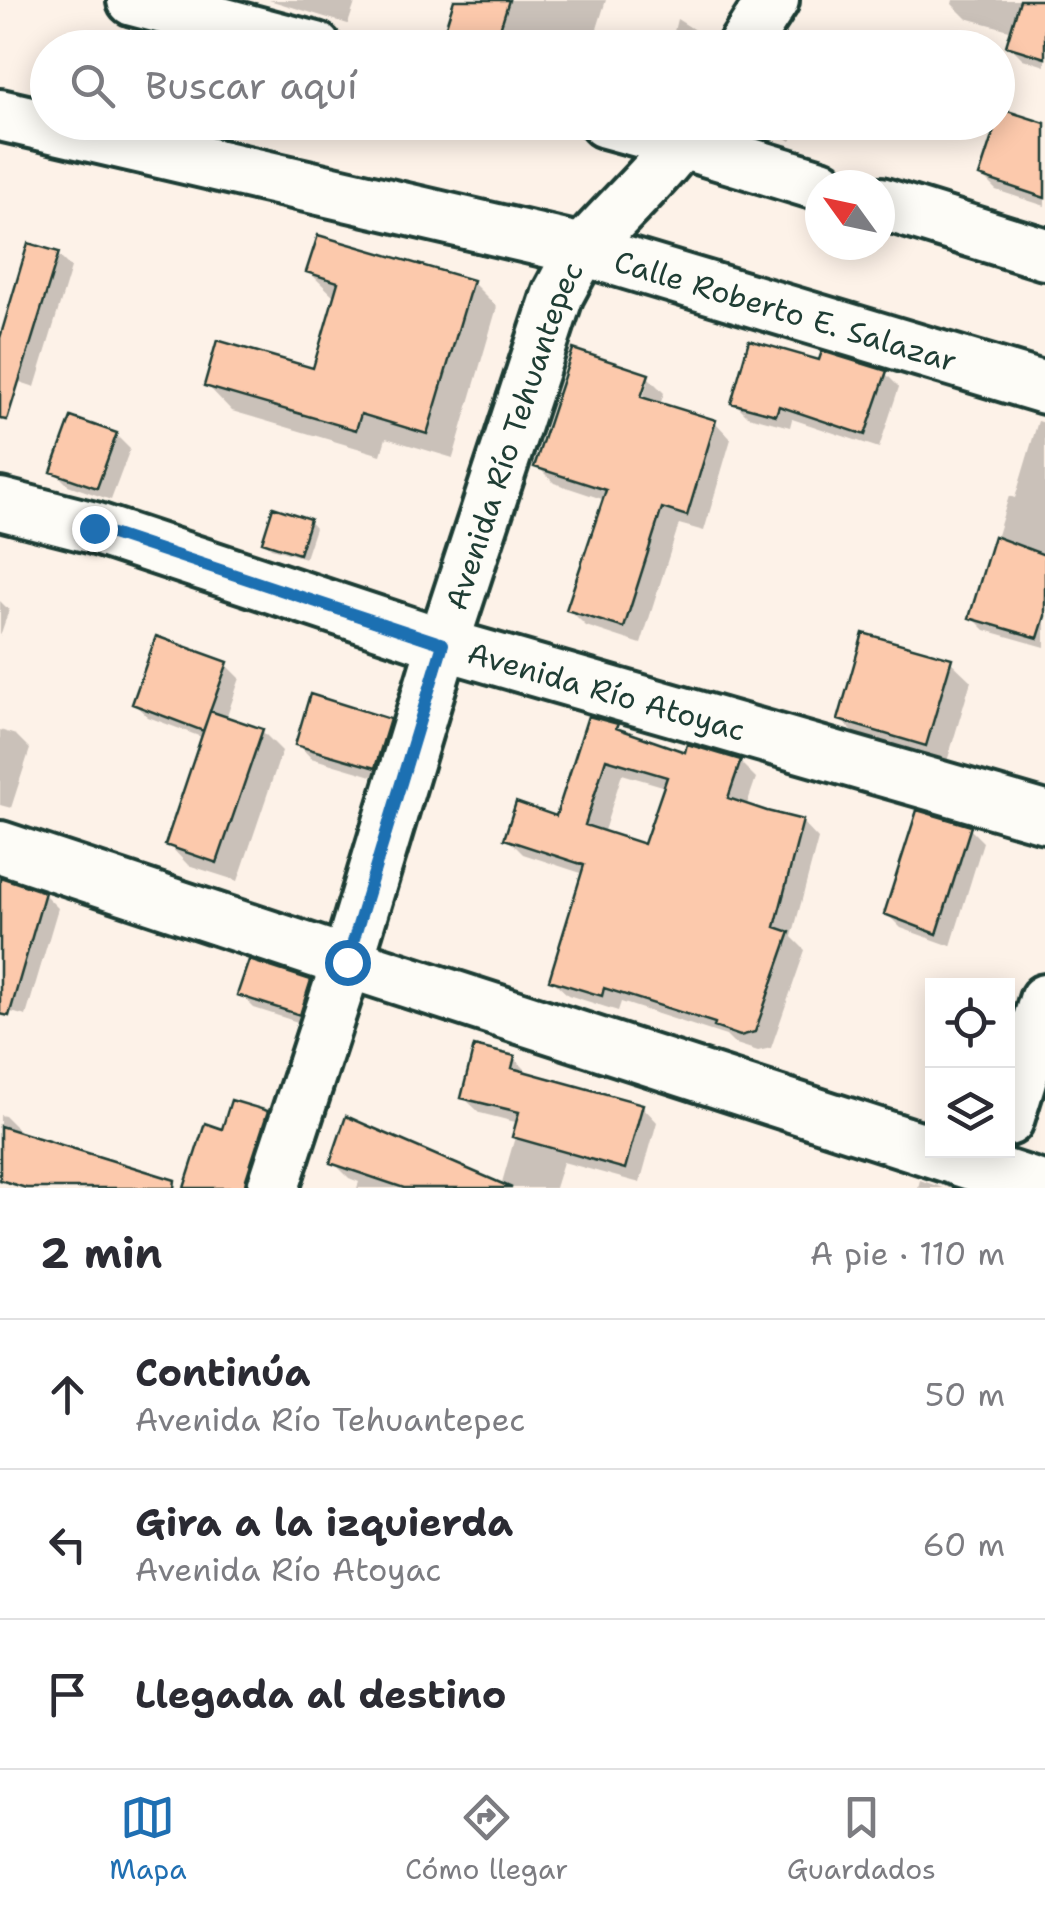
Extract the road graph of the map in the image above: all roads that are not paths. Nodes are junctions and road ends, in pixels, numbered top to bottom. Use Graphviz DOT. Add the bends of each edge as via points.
graph roads {
  1 [pos="134,0"];
  2 [pos="772,0"];
  3 [pos="248,30"];
  4 [pos="753,30"];
  5 [pos="0,115"];
  6 [pos="30,122"];
  7 [pos="108,140"];
  8 [pos="681,140"];
  9 [pos="708,140"];
  10 [pos="805,179"];
  11 [pos="895,209"];
  12 [pos="583,250"];
  13 [pos="1045,254"];
  14 [pos="1045,388"];
  15 [pos="0,504"];
  16 [pos="443,644"];
  17 [pos="1045,818"];
  18 [pos="0,847"];
  19 [pos="347,962"];
  20 [pos="1045,1000"];
  21 [pos="1015,1097"];
  22 [pos="992,1170"];
  23 [pos="273,1188"];
  24 [pos="1045,1188"];
  1 -- 3 [label="street"];
  2 -- 4 [label="street"];
  5 -- 6 [label="street, Calle Roberto E. Salazar"];
  7 -- 12 [label="street, Calle Roberto E. Salazar"];
  8 -- 12 [label="street, Avenida Río Tehuantepec"];
  9 -- 10 [label="street"];
  11 -- 13 [label="street"];
  12 -- 14 [label="street, Calle Roberto E. Salazar"];
  12 -- 16 [label="street, Avenida Río Tehuantepec" via="558,294"];
  15 -- 16 [label="street, Avenida Río Atoyac" via="94,528"];
  16 -- 17 [label="street, Avenida Río Atoyac"];
  16 -- 19 [label="street, Avenida Río Tehuantepec"];
  18 -- 19 [label="street"];
  19 -- 22 [label="street"];
  19 -- 23 [label="street, Avenida Río Tehuantepec"];
  20 -- 21 [label="street"];
  22 -- 24 [label="street"];
}
